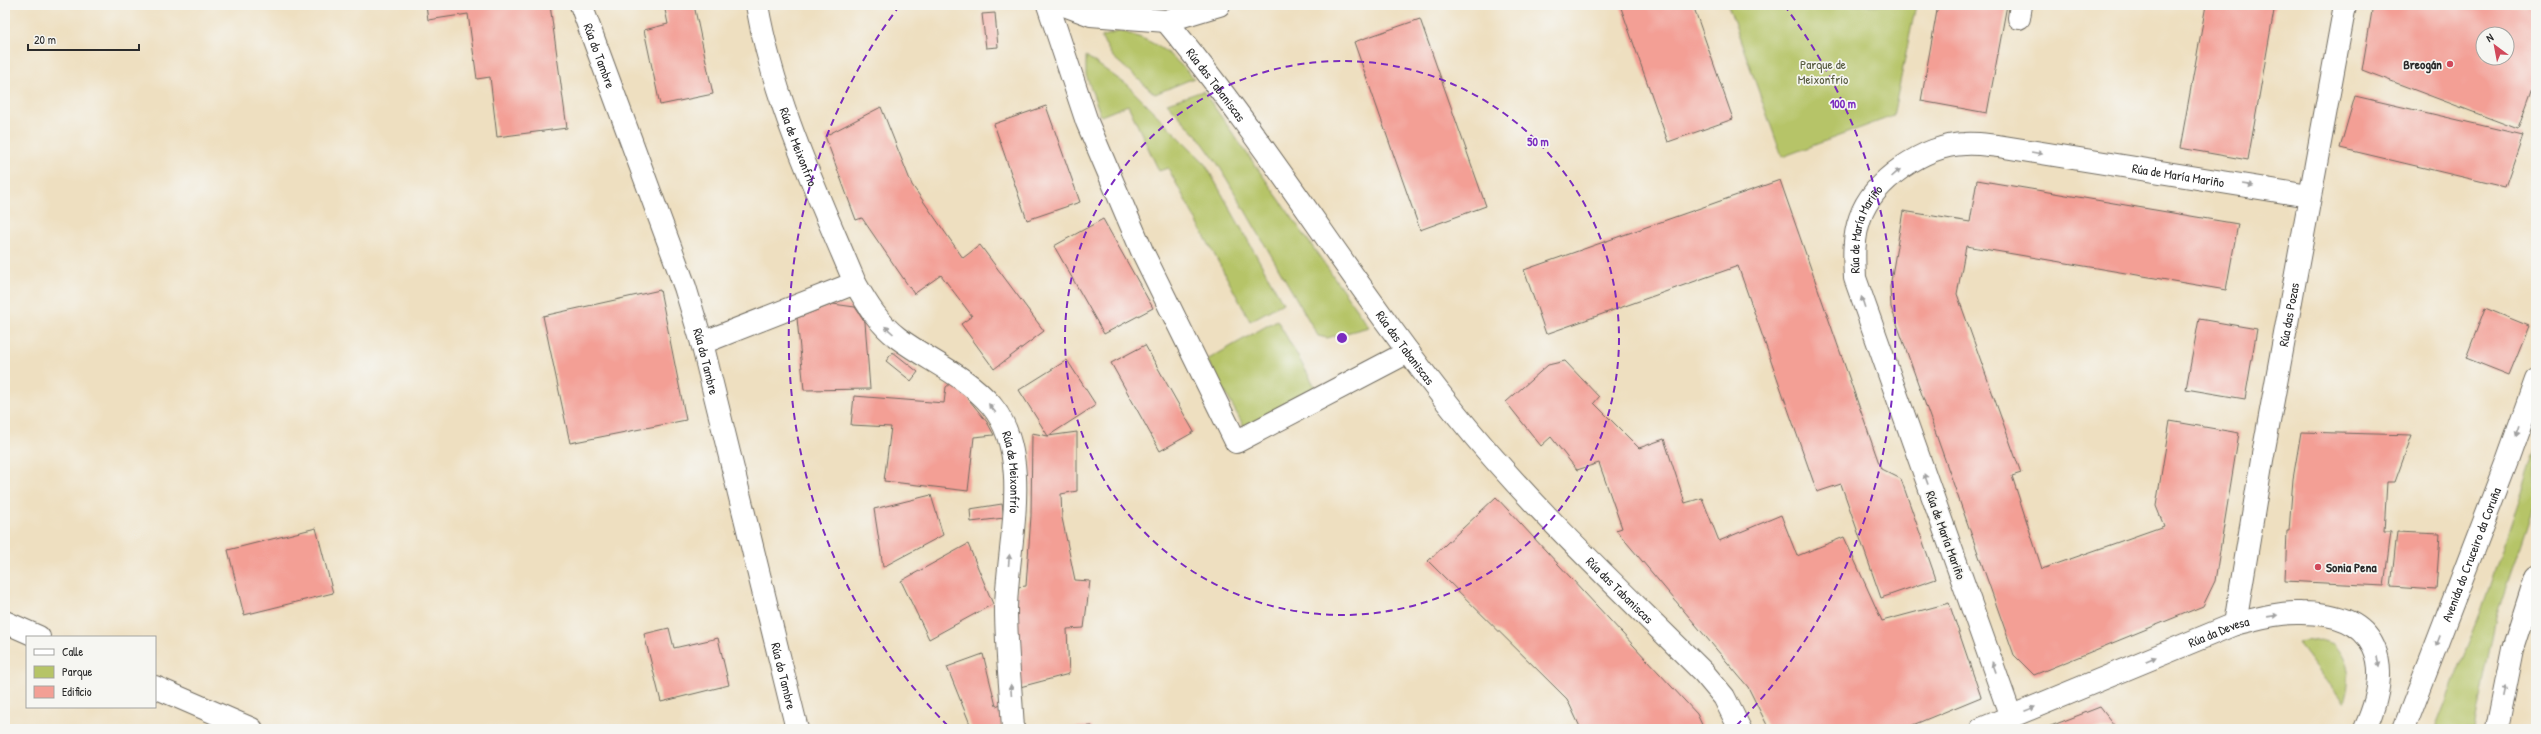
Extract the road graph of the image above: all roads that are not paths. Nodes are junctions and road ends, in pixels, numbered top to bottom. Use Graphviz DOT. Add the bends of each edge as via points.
graph roads {
  1 [pos="581,5"];
  2 [pos="757,5"];
  3 [pos="1048,5"];
  4 [pos="1064,5"];
  5 [pos="1219,5"];
  6 [pos="2345,5"];
  7 [pos="1166,21"];
  8 [pos="2309,196"];
  9 [pos="856,283"];
  10 [pos="702,343"];
  11 [pos="1408,352"];
  12 [pos="2536,380"];
  13 [pos="2536,576"];
  14 [pos="5,622"];
  15 [pos="2235,624"];
  16 [pos="37,636"];
  17 [pos="156,687"];
  18 [pos="2011,717"];
  19 [pos="252,729"];
  20 [pos="797,729"];
  21 [pos="1013,729"];
  22 [pos="1740,729"];
  23 [pos="1981,729"];
  24 [pos="2365,729"];
  25 [pos="2404,729"];
  26 [pos="2497,729"];
  1 -- 10 [label="street, Rúa do Tambre" via="685,287"];
  2 -- 9 [label="street, Rúa de Meixonfrío" via="770,68 785,116"];
  3 -- 11 [label="street" via="1087,122 1142,251 1236,442"];
  4 -- 7 [label="street" via="1091,15"];
  5 -- 7 [label="street"];
  6 -- 8 [label="street, Rúa das Pozas"];
  7 -- 11 [label="street, Rúa das Tabaniscas" via="1212,76"];
  8 -- 15 [label="street, Rúa das Pozas"];
  18 -- 8 [label="street, Rúa de María Mariño, one-way" via="1855,278 1853,249 1860,217 1878,189 1903,166 1933,150 1964,144 1998,146"];
  9 -- 10 [label="street"];
  21 -- 9 [label="street, Rúa de Meixonfrío, one-way" via="1006,624 1015,493 1014,466 1003,422 974,388 897,338 881,323 868,306"];
  10 -- 20 [label="street, Rúa do Tambre"];
  11 -- 22 [label="street, Rúa das Tabaniscas" via="1491,456 1704,673 1724,698"];
  12 -- 25 [label="street, Avenida do Cruceiro da Coruña, one-way"];
  26 -- 13 [label="street, one-way" via="2513,649"];
  14 -- 16 [label="street"];
  18 -- 15 [label="street, Rúa da Devesa, one-way"];
  15 -- 24 [label="street, Rúa da Devesa, one-way" via="2300,612 2334,616 2354,624 2371,641 2380,672 2379,689"];
  17 -- 19 [label="street"];
  18 -- 23 [label="street, Rúa da Devesa"];
}
